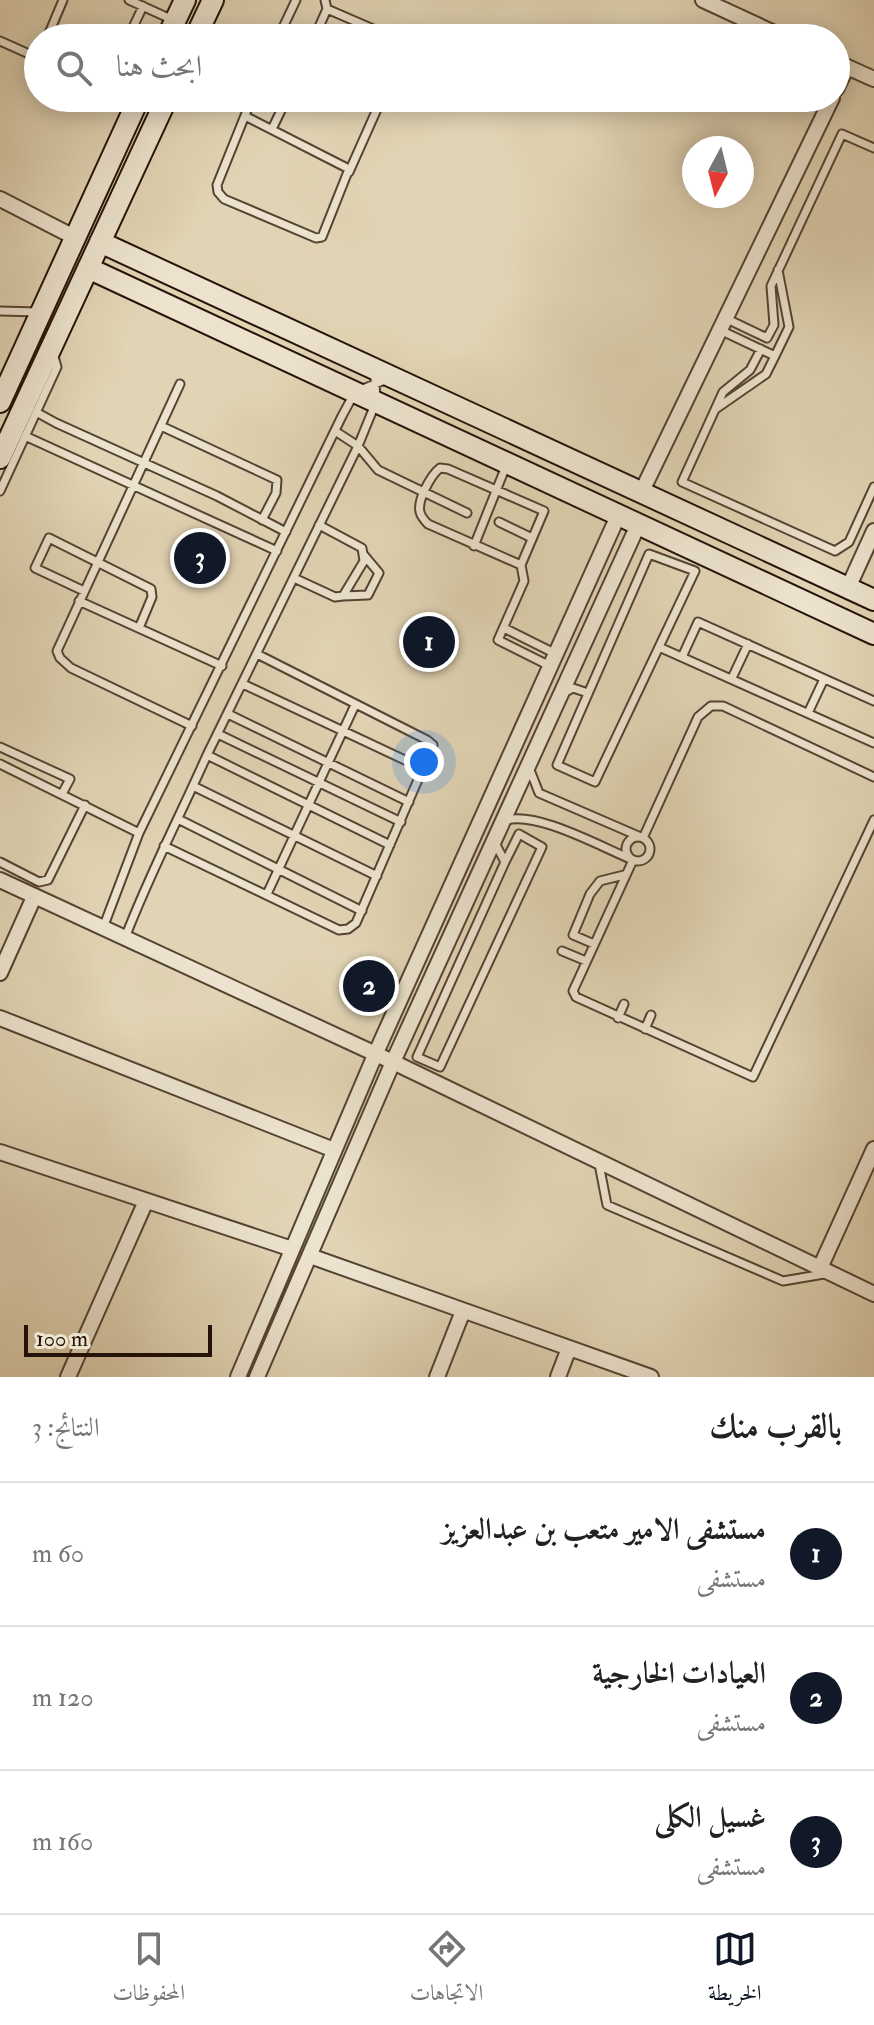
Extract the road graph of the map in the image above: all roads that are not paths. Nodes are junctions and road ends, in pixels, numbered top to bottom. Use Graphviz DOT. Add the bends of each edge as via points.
graph roads {
  1 [pos="63,0"];
  2 [pos="129,0"];
  3 [pos="213,0"];
  4 [pos="296,0"];
  5 [pos="703,0"];
  6 [pos="326,4"];
  7 [pos="143,6"];
  8 [pos="179,12"];
  9 [pos="53,24"];
  10 [pos="135,24"];
  11 [pos="201,24"];
  12 [pos="285,24"];
  13 [pos="319,24"];
  14 [pos="366,24"];
  15 [pos="755,24"];
  16 [pos="0,41"];
  17 [pos="24,52"];
  18 [pos="850,68"];
  19 [pos="874,79"];
  20 [pos="132,112"];
  21 [pos="160,112"];
  22 [pos="247,112"];
  23 [pos="280,112"];
  24 [pos="376,112"];
  25 [pos="825,112"];
  26 [pos="245,116"];
  27 [pos="272,129"];
  28 [pos="874,148"];
  29 [pos="349,172"];
  30 [pos="0,199"];
  31 [pos="74,237"];
  32 [pos="100,242"];
  33 [pos="88,268"];
  34 [pos="778,268"];
  35 [pos="0,311"];
  36 [pos="40,312"];
  37 [pos="722,324"];
  38 [pos="767,338"];
  39 [pos="780,345"];
  40 [pos="51,346"];
  41 [pos="761,349"];
  42 [pos="775,356"];
  43 [pos="378,383"];
  44 [pos="180,384"];
  45 [pos="355,392"];
  46 [pos="0,402"];
  47 [pos="715,409"];
  48 [pos="36,412"];
  49 [pos="161,426"];
  50 [pos="335,431"];
  51 [pos="25,436"];
  52 [pos="521,437"];
  53 [pos="358,446"];
  54 [pos="0,458"];
  55 [pos="144,463"];
  56 [pos="507,464"];
  57 [pos="134,485"];
  58 [pos="874,487"];
  59 [pos="0,491"];
  60 [pos="497,491"];
  61 [pos="425,493"];
  62 [pos="641,493"];
  63 [pos="467,513"];
  64 [pos="618,516"];
  65 [pos="262,520"];
  66 [pos="499,522"];
  67 [pos="319,525"];
  68 [pos="638,525"];
  69 [pos="874,531"];
  70 [pos="286,532"];
  71 [pos="532,538"];
  72 [pos="474,546"];
  73 [pos="277,551"];
  74 [pos="364,555"];
  75 [pos="98,561"];
  76 [pos="521,565"];
  77 [pos="294,578"];
  78 [pos="848,588"];
  79 [pos="84,591"];
  80 [pos="343,596"];
  81 [pos="874,600"];
  82 [pos="79,601"];
  83 [pos="139,628"];
  84 [pos="504,628"];
  85 [pos="874,634"];
  86 [pos="748,644"];
  87 [pos="659,647"];
  88 [pos="257,654"];
  89 [pos="682,657"];
  90 [pos="553,660"];
  91 [pos="222,666"];
  92 [pos="573,669"];
  93 [pos="732,678"];
  94 [pos="824,679"];
  95 [pos="243,684"];
  96 [pos="588,693"];
  97 [pos="560,695"];
  98 [pos="874,701"];
  99 [pos="355,705"];
  100 [pos="808,713"];
  101 [pos="228,714"];
  102 [pos="192,726"];
  103 [pos="343,730"];
  104 [pos="218,734"];
  105 [pos="874,743"];
  106 [pos="0,747"];
  107 [pos="207,755"];
  108 [pos="328,762"];
  109 [pos="529,764"];
  110 [pos="1,768"];
  111 [pos="424,769"];
  112 [pos="874,777"];
  113 [pos="319,783"];
  114 [pos="193,786"];
  115 [pos="62,794"];
  116 [pos="409,802"];
  117 [pos="85,805"];
  118 [pos="308,805"];
  119 [pos="178,819"];
  120 [pos="874,820"];
  121 [pos="503,821"];
  122 [pos="401,822"];
  123 [pos="139,833"];
  124 [pos="294,835"];
  125 [pos="643,838"];
  126 [pos="495,843"];
  127 [pos="390,845"];
  128 [pos="164,846"];
  129 [pos="633,860"];
  130 [pos="0,862"];
  131 [pos="505,862"];
  132 [pos="278,869"];
  133 [pos="624,875"];
  134 [pos="377,876"];
  135 [pos="0,880"];
  136 [pos="267,894"];
  137 [pos="34,897"];
  138 [pos="362,911"];
  139 [pos="103,928"];
  140 [pos="125,938"];
  141 [pos="594,944"];
  142 [pos="562,951"];
  143 [pos="586,961"];
  144 [pos="0,973"];
  145 [pos="624,1004"];
  146 [pos="651,1015"];
  147 [pos="0,1018"];
  148 [pos="618,1018"];
  149 [pos="432,1024"];
  150 [pos="409,1028"];
  151 [pos="645,1029"];
  152 [pos="375,1055"];
  153 [pos="729,1056"];
  154 [pos="393,1062"];
  155 [pos="725,1065"];
  156 [pos="874,1149"];
  157 [pos="334,1150"];
  158 [pos="0,1152"];
  159 [pos="598,1161"];
  160 [pos="146,1201"];
  161 [pos="292,1249"];
  162 [pos="310,1256"];
  163 [pos="825,1271"];
  164 [pos="874,1294"];
  165 [pos="463,1311"];
  166 [pos="569,1348"];
  167 [pos="68,1377"];
  168 [pos="238,1377"];
  169 [pos="257,1377"];
  170 [pos="437,1377"];
  171 [pos="558,1377"];
  172 [pos="651,1377"];
  1 -- 9 [label="lane"];
  2 -- 7 [label="lane"];
  3 -- 11 [label="street"];
  4 -- 12 [label="lane"];
  5 -- 15 [label="street"];
  6 -- 13 [label="lane"];
  6 -- 14 [label="lane"];
  7 -- 8 [label="lane"];
  7 -- 10 [label="lane"];
  16 -- 17 [label="lane"];
  18 -- 19 [label="street"];
  20 -- 31 [label="street"];
  21 -- 32 [label="street"];
  22 -- 26 [label="lane"];
  23 -- 27 [label="lane"];
  24 -- 29 [label="lane"];
  25 -- 37 [label="street"];
  26 -- 27 [label="lane"];
  26 -- 29 [label="lane" via="217,185 224,199 322,237"];
  27 -- 29 [label="lane"];
  28 -- 34 [label="lane" via="842,134"];
  30 -- 31 [label="street"];
  31 -- 36 [label="street"];
  32 -- 33 [label="street"];
  32 -- 43 [label="street"];
  33 -- 40 [label="street"];
  33 -- 45 [label="street"];
  34 -- 38 [label="lane" via="771,286 774,325"];
  34 -- 39 [label="lane" via="789,327"];
  35 -- 36 [label="lane"];
  36 -- 46 [label="street"];
  37 -- 38 [label="lane"];
  37 -- 41 [label="lane"];
  37 -- 62 [label="street"];
  38 -- 39 [label="lane"];
  39 -- 42 [label="lane"];
  40 -- 48 [label="lane" via="57,367"];
  40 -- 54 [label="street"];
  41 -- 42 [label="lane"];
  41 -- 47 [label="lane" via="750,370 723,392"];
  42 -- 47 [label="lane" via="766,374"];
  43 -- 45 [label="street"];
  43 -- 52 [label="street"];
  43 -- 53 [label="lane"];
  43 -- 56 [label="street"];
  44 -- 49 [label="lane"];
  45 -- 50 [label="lane"];
  47 -- 58 [label="lane" via="682,482 835,551 849,542"];
  48 -- 51 [label="lane"];
  48 -- 55 [label="lane"];
  49 -- 55 [label="lane"];
  49 -- 65 [label="lane" via="277,480"];
  50 -- 53 [label="lane"];
  50 -- 70 [label="lane"];
  51 -- 57 [label="lane"];
  51 -- 59 [label="lane"];
  52 -- 56 [label="street"];
  52 -- 62 [label="street"];
  53 -- 61 [label="lane" via="378,470"];
  53 -- 67 [label="lane"];
  55 -- 57 [label="lane"];
  55 -- 65 [label="lane"];
  56 -- 60 [label="lane"];
  56 -- 64 [label="street"];
  57 -- 73 [label="lane"];
  57 -- 75 [label="lane"];
  60 -- 61 [label="lane" via="440,468"];
  60 -- 71 [label="lane" via="544,511"];
  60 -- 72 [label="lane"];
  61 -- 63 [label="lane"];
  61 -- 72 [label="lane" via="419,506 428,524"];
  62 -- 78 [label="street"];
  64 -- 68 [label="street"];
  64 -- 90 [label="street"];
  65 -- 70 [label="lane"];
  66 -- 71 [label="lane"];
  67 -- 74 [label="lane" via="357,544"];
  67 -- 77 [label="lane"];
  68 -- 85 [label="street"];
  68 -- 92 [label="street"];
  69 -- 78 [label="street"];
  70 -- 73 [label="lane"];
  71 -- 76 [label="lane"];
  72 -- 76 [label="lane"];
  73 -- 91 [label="lane"];
  74 -- 80 [label="lane"];
  74 -- 80 [label="lane" via="379,573 368,595"];
  75 -- 79 [label="lane"];
  75 -- 79 [label="lane" via="49,538 35,568"];
  75 -- 83 [label="lane" via="151,589"];
  76 -- 84 [label="lane" via="524,581"];
  77 -- 80 [label="lane"];
  77 -- 88 [label="lane"];
  78 -- 81 [label="street"];
  79 -- 82 [label="lane"];
  82 -- 83 [label="lane"];
  82 -- 102 [label="lane" via="60,641 60,658"];
  83 -- 91 [label="lane"];
  84 -- 90 [label="lane"];
  84 -- 90 [label="lane" via="500,643"];
  86 -- 89 [label="lane" via="698,622"];
  86 -- 93 [label="lane"];
  86 -- 94 [label="lane"];
  87 -- 89 [label="lane"];
  87 -- 96 [label="lane" via="595,782 557,765"];
  87 -- 96 [label="lane" via="695,571 649,554"];
  88 -- 95 [label="lane"];
  88 -- 99 [label="lane"];
  89 -- 93 [label="lane"];
  90 -- 92 [label="street"];
  90 -- 152 [label="street"];
  91 -- 102 [label="lane"];
  92 -- 97 [label="street"];
  93 -- 100 [label="lane"];
  94 -- 98 [label="lane"];
  94 -- 100 [label="lane"];
  95 -- 101 [label="lane"];
  95 -- 103 [label="lane"];
  96 -- 97 [label="lane" via="573,688"];
  97 -- 109 [label="street"];
  99 -- 103 [label="lane"];
  99 -- 111 [label="lane" via="430,742 433,749"];
  100 -- 105 [label="lane"];
  101 -- 104 [label="lane"];
  101 -- 108 [label="lane"];
  102 -- 123 [label="lane"];
  103 -- 108 [label="lane"];
  103 -- 111 [label="lane"];
  104 -- 107 [label="lane"];
  104 -- 113 [label="lane"];
  106 -- 115 [label="lane" via="70,779"];
  107 -- 114 [label="lane"];
  107 -- 118 [label="lane"];
  108 -- 113 [label="lane"];
  108 -- 116 [label="lane"];
  109 -- 121 [label="street"];
  109 -- 125 [label="lane" via="539,793"];
  110 -- 115 [label="lane"];
  111 -- 116 [label="lane"];
  112 -- 125 [label="lane" via="723,706 711,706 698,717"];
  113 -- 118 [label="lane"];
  113 -- 122 [label="lane"];
  114 -- 119 [label="lane"];
  114 -- 124 [label="lane"];
  115 -- 117 [label="lane"];
  116 -- 122 [label="lane"];
  117 -- 123 [label="lane"];
  117 -- 130 [label="lane" via="48,880 39,882"];
  118 -- 124 [label="lane"];
  118 -- 127 [label="lane"];
  119 -- 128 [label="lane"];
  119 -- 132 [label="lane"];
  120 -- 155 [label="lane" via="753,1077"];
  121 -- 126 [label="street"];
  121 -- 129 [label="lane" via="524,819 552,826"];
  122 -- 127 [label="lane"];
  123 -- 139 [label="lane"];
  124 -- 132 [label="lane"];
  124 -- 134 [label="lane"];
  125 -- 129 [label="lane" via="627,843"];
  125 -- 129 [label="lane" via="649,855"];
  126 -- 131 [label="lane"];
  126 -- 150 [label="street"];
  127 -- 134 [label="lane"];
  128 -- 136 [label="lane"];
  128 -- 140 [label="lane"];
  129 -- 133 [label="lane"];
  131 -- 149 [label="lane"];
  131 -- 149 [label="lane" via="519,834 542,847 440,1067 417,1057"];
  132 -- 136 [label="lane"];
  132 -- 138 [label="lane"];
  133 -- 141 [label="lane"];
  133 -- 141 [label="lane" via="600,881 579,921 573,935"];
  134 -- 138 [label="lane"];
  135 -- 137 [label="street"];
  136 -- 138 [label="lane" via="339,930 356,923"];
  137 -- 139 [label="street"];
  137 -- 144 [label="street"];
  139 -- 140 [label="street"];
  140 -- 152 [label="street"];
  141 -- 143 [label="lane"];
  142 -- 143 [label="lane"];
  143 -- 148 [label="lane" via="573,991 576,997"];
  145 -- 148 [label="lane"];
  146 -- 151 [label="lane"];
  147 -- 157 [label="street"];
  148 -- 151 [label="lane"];
  149 -- 150 [label="lane"];
  150 -- 154 [label="street"];
  151 -- 155 [label="lane" via="698,1048"];
  152 -- 154 [label="street"];
  152 -- 157 [label="street"];
  153 -- 155 [label="lane"];
  154 -- 159 [label="street"];
  154 -- 162 [label="street"];
  156 -- 163 [label="street"];
  157 -- 161 [label="street"];
  158 -- 160 [label="street"];
  159 -- 163 [label="street"];
  159 -- 163 [label="lane" via="607,1205 783,1281"];
  160 -- 161 [label="street"];
  160 -- 167 [label="street"];
  161 -- 168 [label="street"];
  162 -- 165 [label="street"];
  162 -- 169 [label="street"];
  163 -- 164 [label="street"];
  165 -- 166 [label="street"];
  165 -- 170 [label="street"];
  166 -- 171 [label="street"];
  166 -- 172 [label="street"];
}
